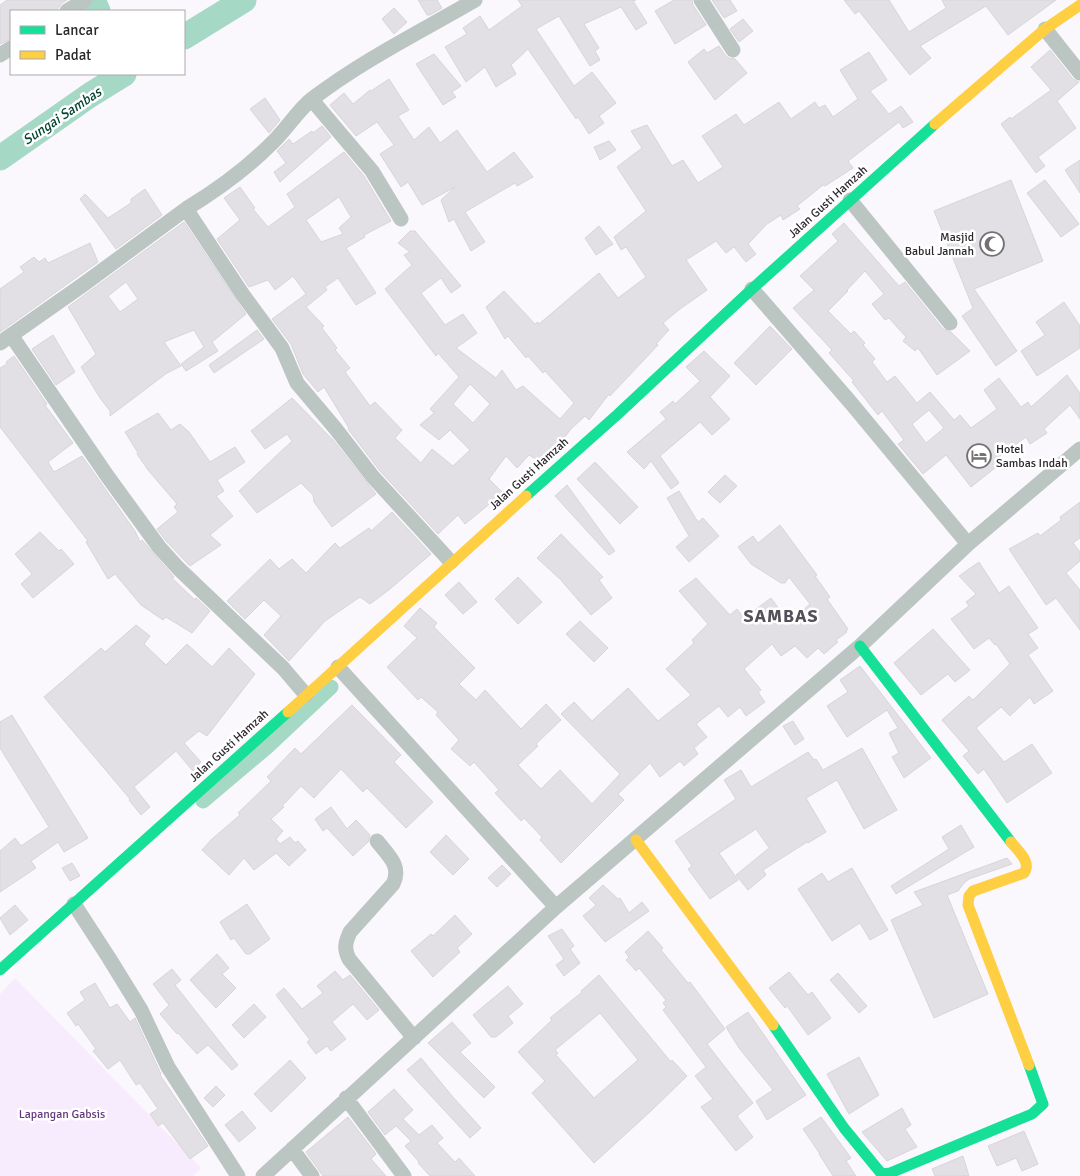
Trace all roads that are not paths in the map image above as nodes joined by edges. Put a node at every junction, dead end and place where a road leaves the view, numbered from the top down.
1 (475, 0) edge
2 (701, 0) edge
3 (83, 1) edge
4 (1080, 4) edge
5 (69, 10) edge
6 (1045, 29) junction
7 (733, 50) dead end
8 (1080, 73) edge
9 (312, 100) junction
10 (850, 200) junction
11 (186, 209) junction
12 (401, 219) dead end
13 (752, 289) junction
14 (950, 323) dead end
15 (6, 339) edge
16 (1080, 449) edge
17 (968, 544) junction
18 (451, 562) junction
19 (860, 646) junction
20 (338, 667) junction
21 (306, 695) junction
22 (636, 840) junction
23 (377, 841) dead end
24 (74, 904) junction
25 (556, 907) junction
26 (0, 970) edge
27 (414, 1038) junction
28 (346, 1098) junction
29 (292, 1149) junction
30 (238, 1176) edge
31 (263, 1176) edge
32 (312, 1176) edge
33 (404, 1176) edge

1 - 9 street
2 - 7 street
3 - 5 street
4 - 6 street, Jalan Gusti Hamzah
6 - 8 street
6 - 10 street, Jalan Gusti Hamzah
9 - 11 street
9 - 12 street
10 - 13 street, Jalan Gusti Hamzah
10 - 14 street
11 - 15 street
11 - 18 street
13 - 17 street
13 - 18 street, Jalan Gusti Hamzah
15 - 21 street
16 - 17 street
17 - 19 street
18 - 20 street, Jalan Gusti Hamzah
19 - 22 street
19 - 22 street
20 - 21 street, Jalan Gusti Hamzah
20 - 25 street
21 - 24 street, Jalan Gusti Hamzah
22 - 25 street
23 - 27 street
24 - 26 street, Jalan Gusti Hamzah
24 - 30 street
25 - 27 street
27 - 28 street
28 - 29 street
28 - 33 street
29 - 31 street
29 - 32 street

